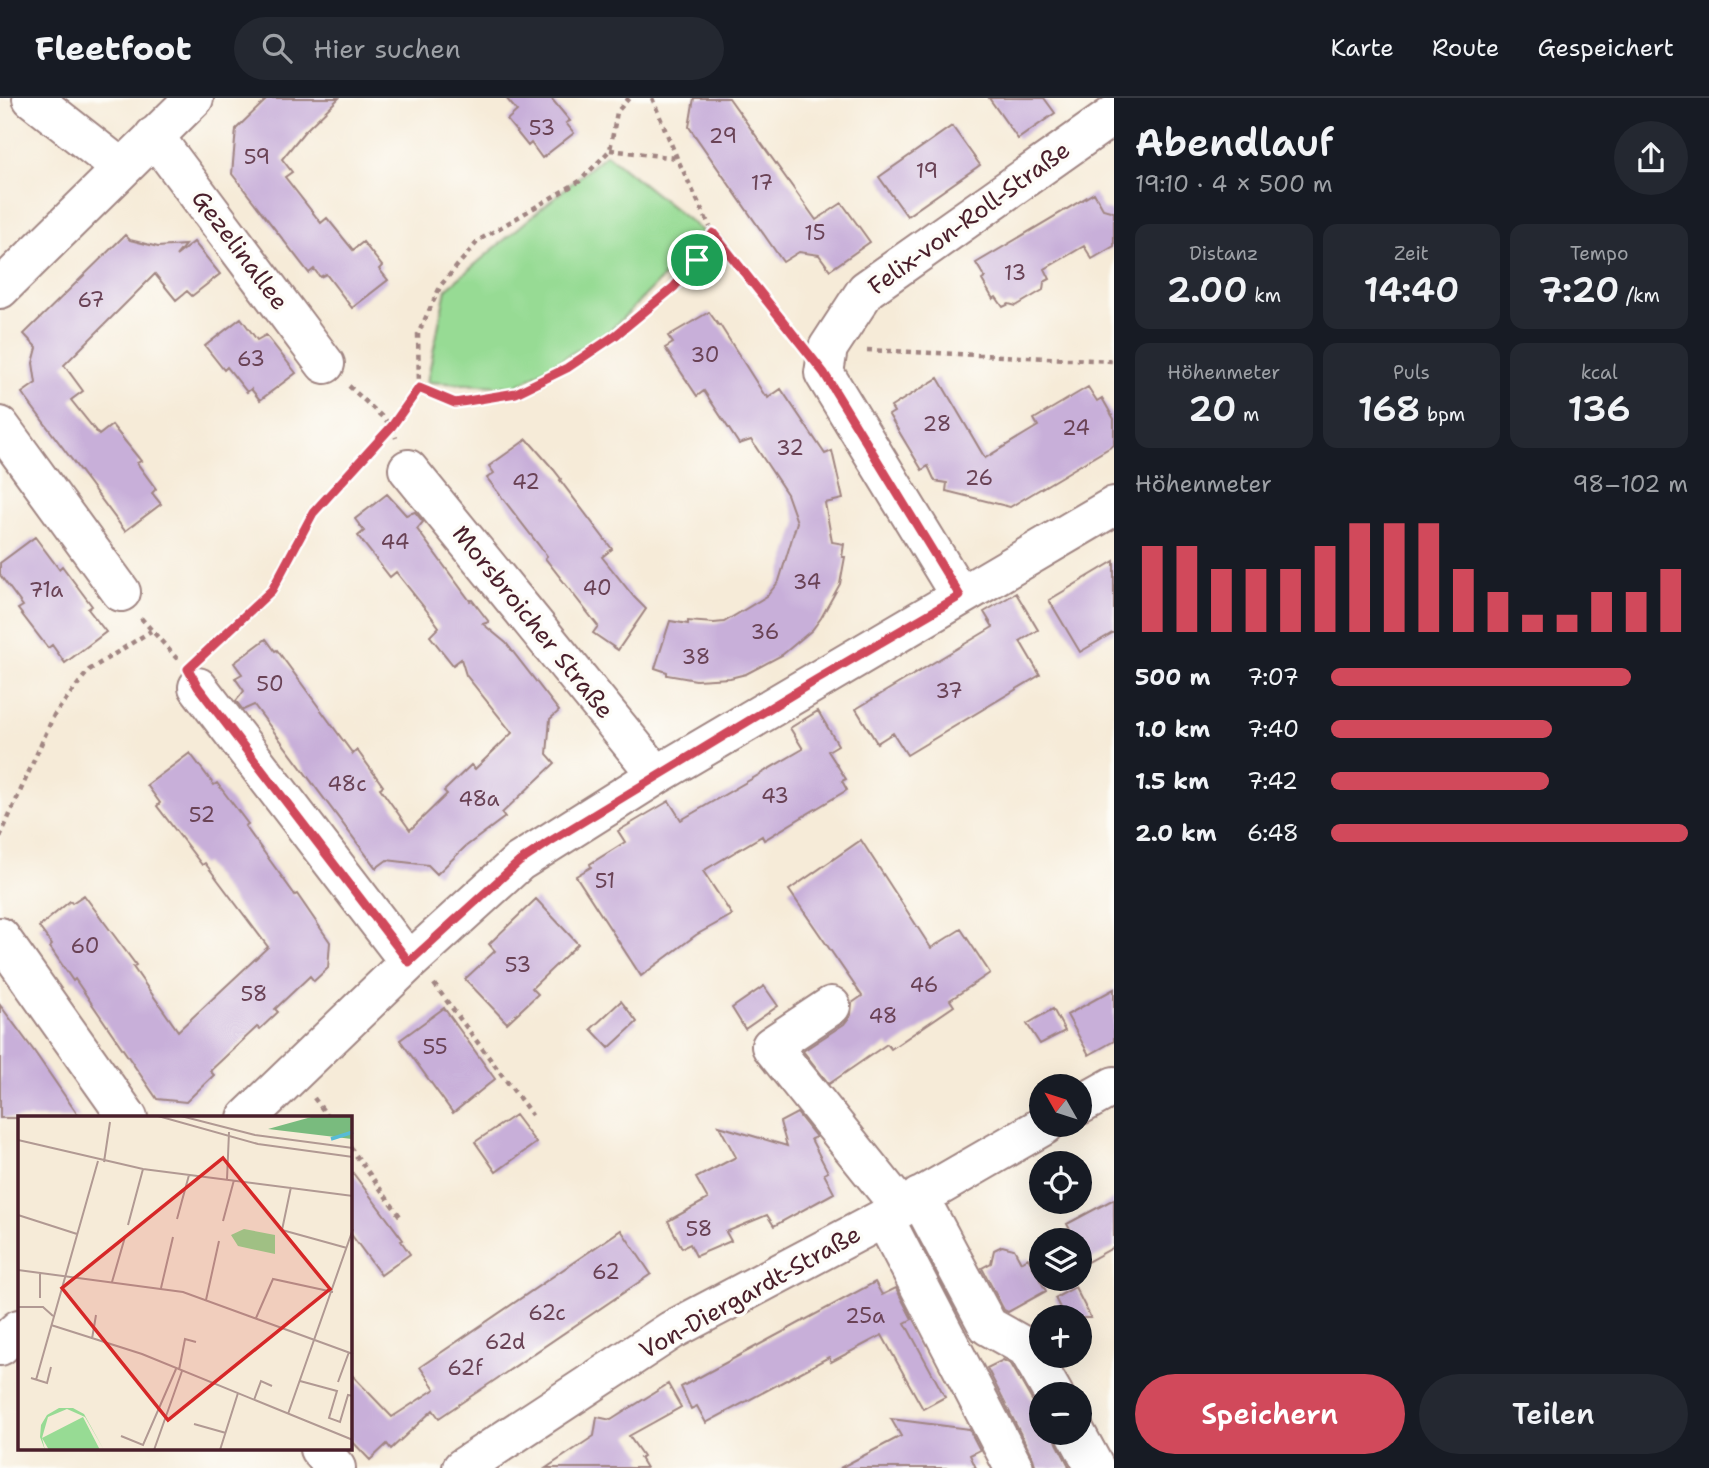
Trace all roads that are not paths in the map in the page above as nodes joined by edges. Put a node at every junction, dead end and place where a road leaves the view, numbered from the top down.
1 (32, 98) edge
2 (194, 98) edge
3 (1114, 115) edge
4 (154, 136) junction
5 (121, 168) junction
6 (0, 289) edge
7 (325, 364) road end
8 (0, 426) edge
9 (408, 470) road end
10 (1114, 506) edge
11 (121, 592) road end
12 (960, 596) junction
13 (193, 678) road end
14 (657, 775) junction
15 (0, 937) edge
16 (409, 962) junction
17 (831, 1006) dead end
18 (1114, 1086) edge
19 (1092, 1098) edge
20 (127, 1116) edge
21 (249, 1116) edge
22 (1029, 1134) edge
23 (901, 1208) junction
24 (18, 1330) edge
25 (0, 1346) edge
26 (1047, 1382) edge
27 (1083, 1445) edge
28 (320, 1450) edge
29 (336, 1468) edge
30 (462, 1468) edge
31 (1014, 1468) edge
32 (1095, 1468) edge

1 - 5 street
2 - 4 street
3 - 12 street, Felix-von-Roll-Straße
4 - 5 street
4 - 7 street, Gezelinallee
5 - 6 street
8 - 11 street
9 - 14 street, Morsbroicher Straße
10 - 12 street
12 - 14 street
13 - 16 street
14 - 16 street
15 - 20 street
16 - 21 street
17 - 23 street
18 - 19 street
22 - 23 street, Von-Diergardt-Straße
23 - 26 street
23 - 30 street, Von-Diergardt-Straße
23 - 31 street
24 - 25 street
27 - 32 street
28 - 29 street

